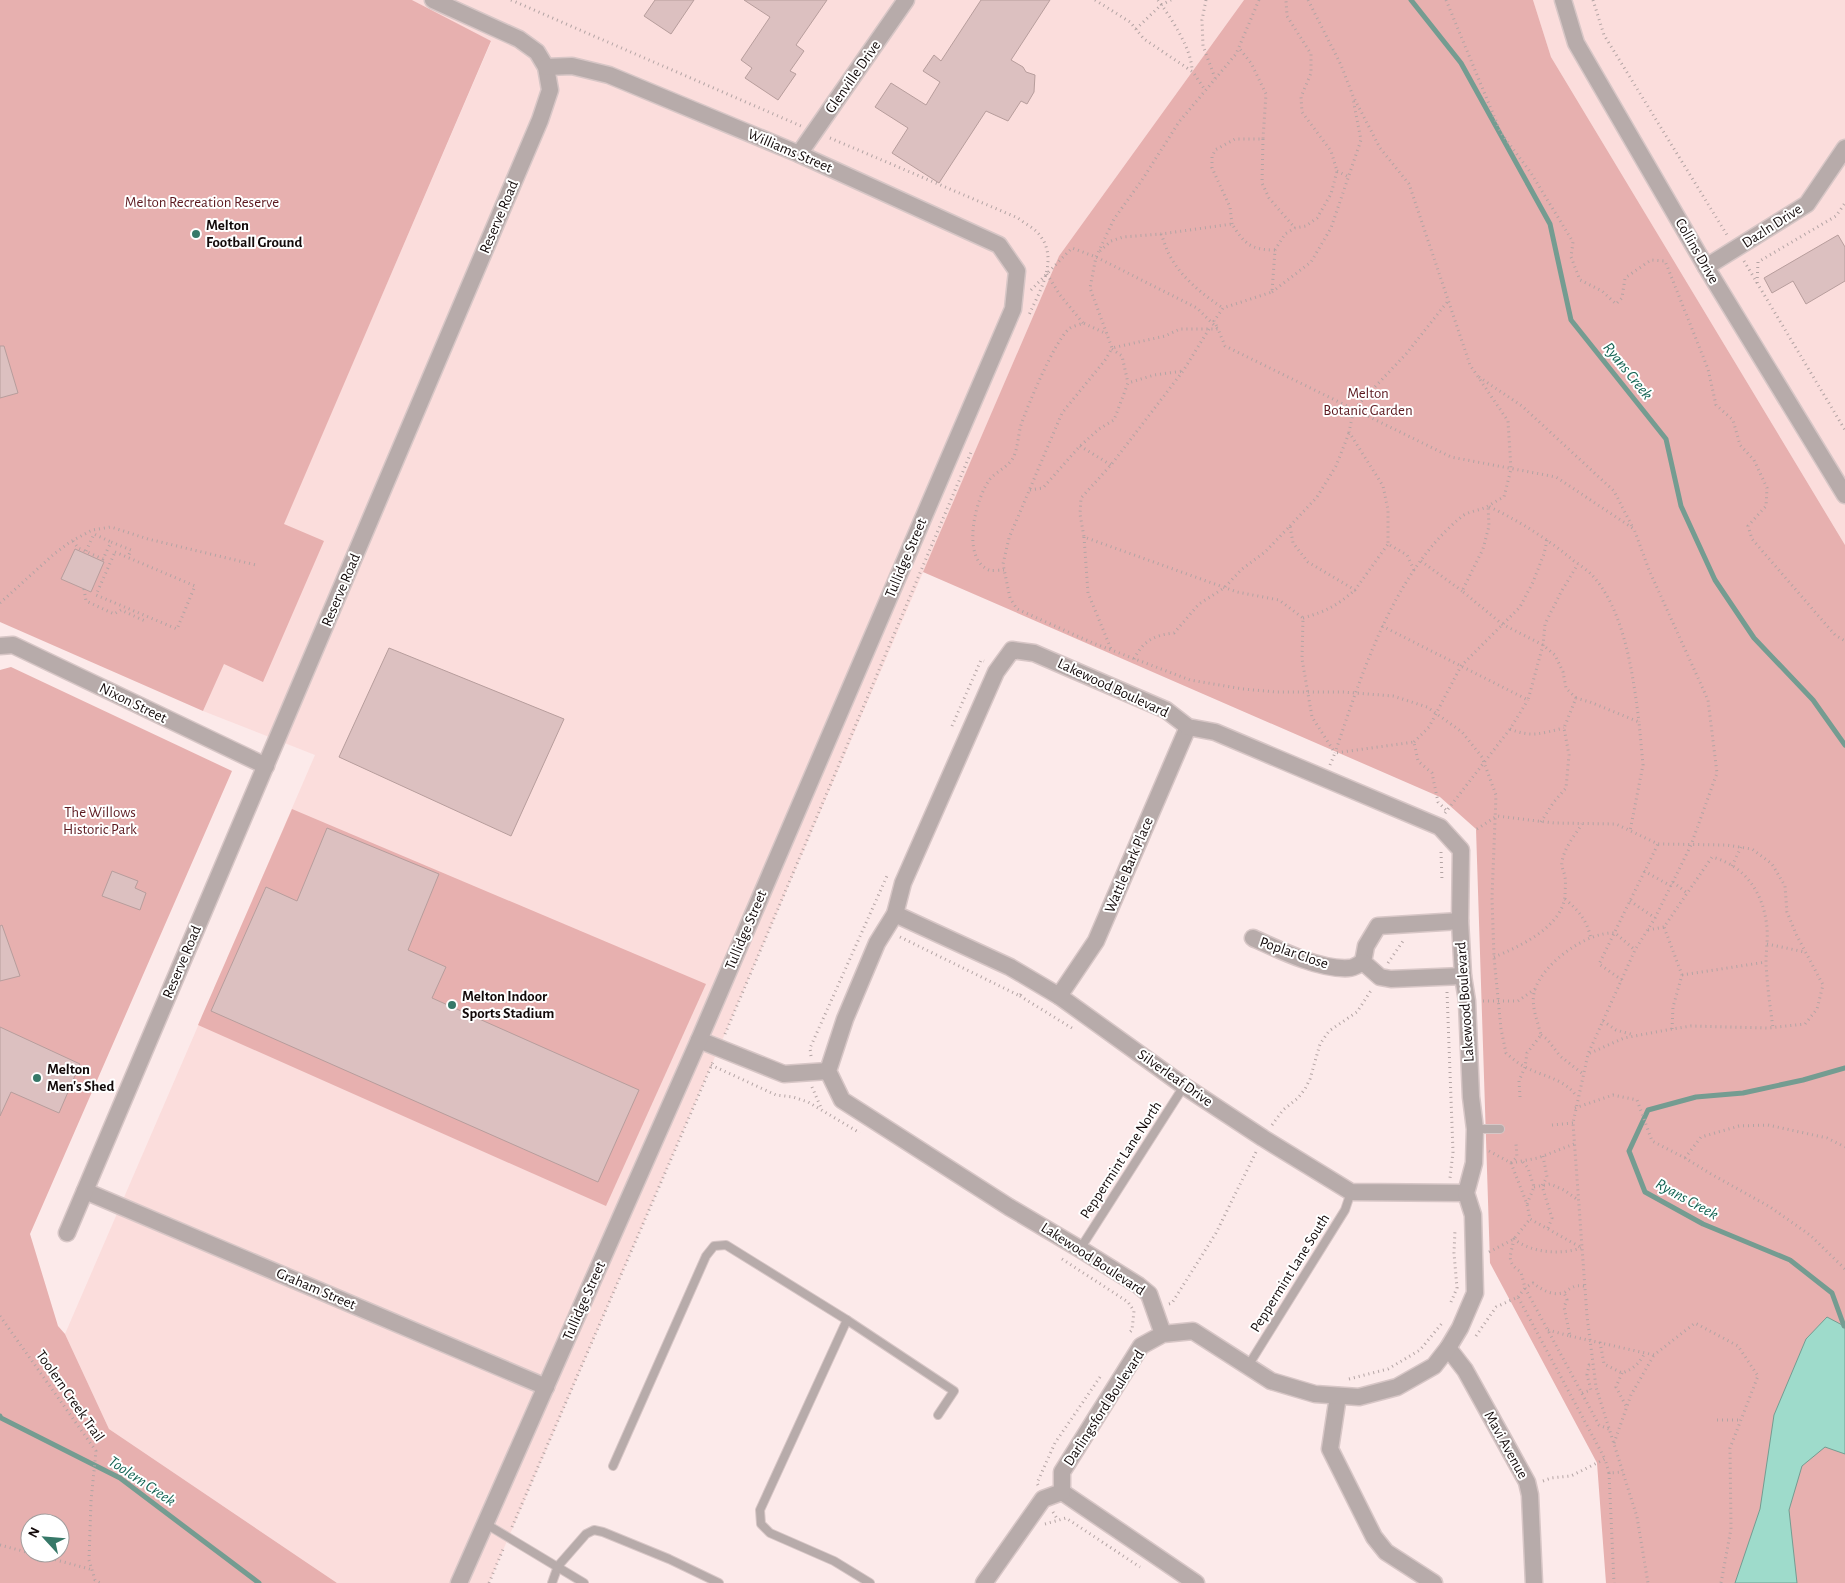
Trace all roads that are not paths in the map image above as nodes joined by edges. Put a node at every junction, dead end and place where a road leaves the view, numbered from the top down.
1 (434, 0) edge
2 (906, 0) edge
3 (1564, 0) edge
4 (546, 67) junction
5 (1845, 148) edge
6 (799, 154) junction
7 (1706, 267) junction
8 (1017, 271) joint
9 (1845, 495) edge
10 (0, 646) edge
11 (1188, 727) junction
12 (266, 766) junction
13 (895, 914) junction
14 (1460, 921) junction
15 (1253, 938) dead end
16 (1363, 962) junction
17 (1455, 976) junction
18 (1059, 996) junction
19 (699, 1040) junction
20 (820, 1071) junction
21 (1184, 1086) junction
22 (1500, 1128) dead end
23 (1475, 1129) junction
24 (85, 1191) junction
25 (1351, 1192) junction
26 (1466, 1193) junction
27 (67, 1233) dead end
28 (1080, 1249) junction
29 (847, 1320) junction
30 (1163, 1334) junction
31 (1448, 1348) junction
32 (1248, 1366) junction
33 (546, 1387) junction
34 (1338, 1396) junction
35 (938, 1415) dead end
36 (613, 1466) dead end
37 (1062, 1492) junction
38 (486, 1524) junction
39 (558, 1566) junction
40 (459, 1583) edge
41 (552, 1583) edge
42 (584, 1583) edge
43 (718, 1583) edge
44 (870, 1583) edge
45 (984, 1583) edge
46 (1196, 1583) edge
47 (1434, 1583) edge
48 (1534, 1583) edge

1 - 4 street, Reserve Road
2 - 6 street, Glenville Drive
3 - 7 street, Collins Drive
4 - 6 street, Williams Street
4 - 12 street, Reserve Road
5 - 7 street, Dazln Drive
6 - 8 street, Williams Street
7 - 9 street, Collins Drive
8 - 19 street, Tullidge Street
10 - 12 street, Nixon Street
11 - 13 street, Lakewood Boulevard
11 - 14 street, Lakewood Boulevard
11 - 18 street, Wattle Bark Place
12 - 24 street, Reserve Road
13 - 18 street, Silverleaf Drive
13 - 20 street, Lakewood Boulevard
14 - 16 street
14 - 17 street, Lakewood Boulevard
15 - 16 street, Poplar Close
16 - 17 street
17 - 23 street, Lakewood Boulevard
18 - 21 street, Silverleaf Drive
19 - 20 street
19 - 33 street, Tullidge Street
20 - 28 street, Lakewood Boulevard
21 - 25 street, Silverleaf Drive
21 - 28 lane, Peppermint Lane North
22 - 23 lane
23 - 26 street, Lakewood Boulevard
24 - 27 street, Reserve Road
24 - 33 street, Graham Street
25 - 26 street
25 - 32 lane, Peppermint Lane South
26 - 31 street
28 - 30 street, Lakewood Boulevard
29 - 35 lane
29 - 36 lane
29 - 44 lane
30 - 32 street
30 - 37 street, Darlingsford Boulevard
31 - 34 street
31 - 48 street, Mavi Avenue
32 - 34 street
33 - 38 street, Tullidge Street
34 - 47 street
37 - 45 street
37 - 46 street
38 - 39 lane
38 - 40 street, Tullidge Street
39 - 41 lane
39 - 42 lane
39 - 43 lane

